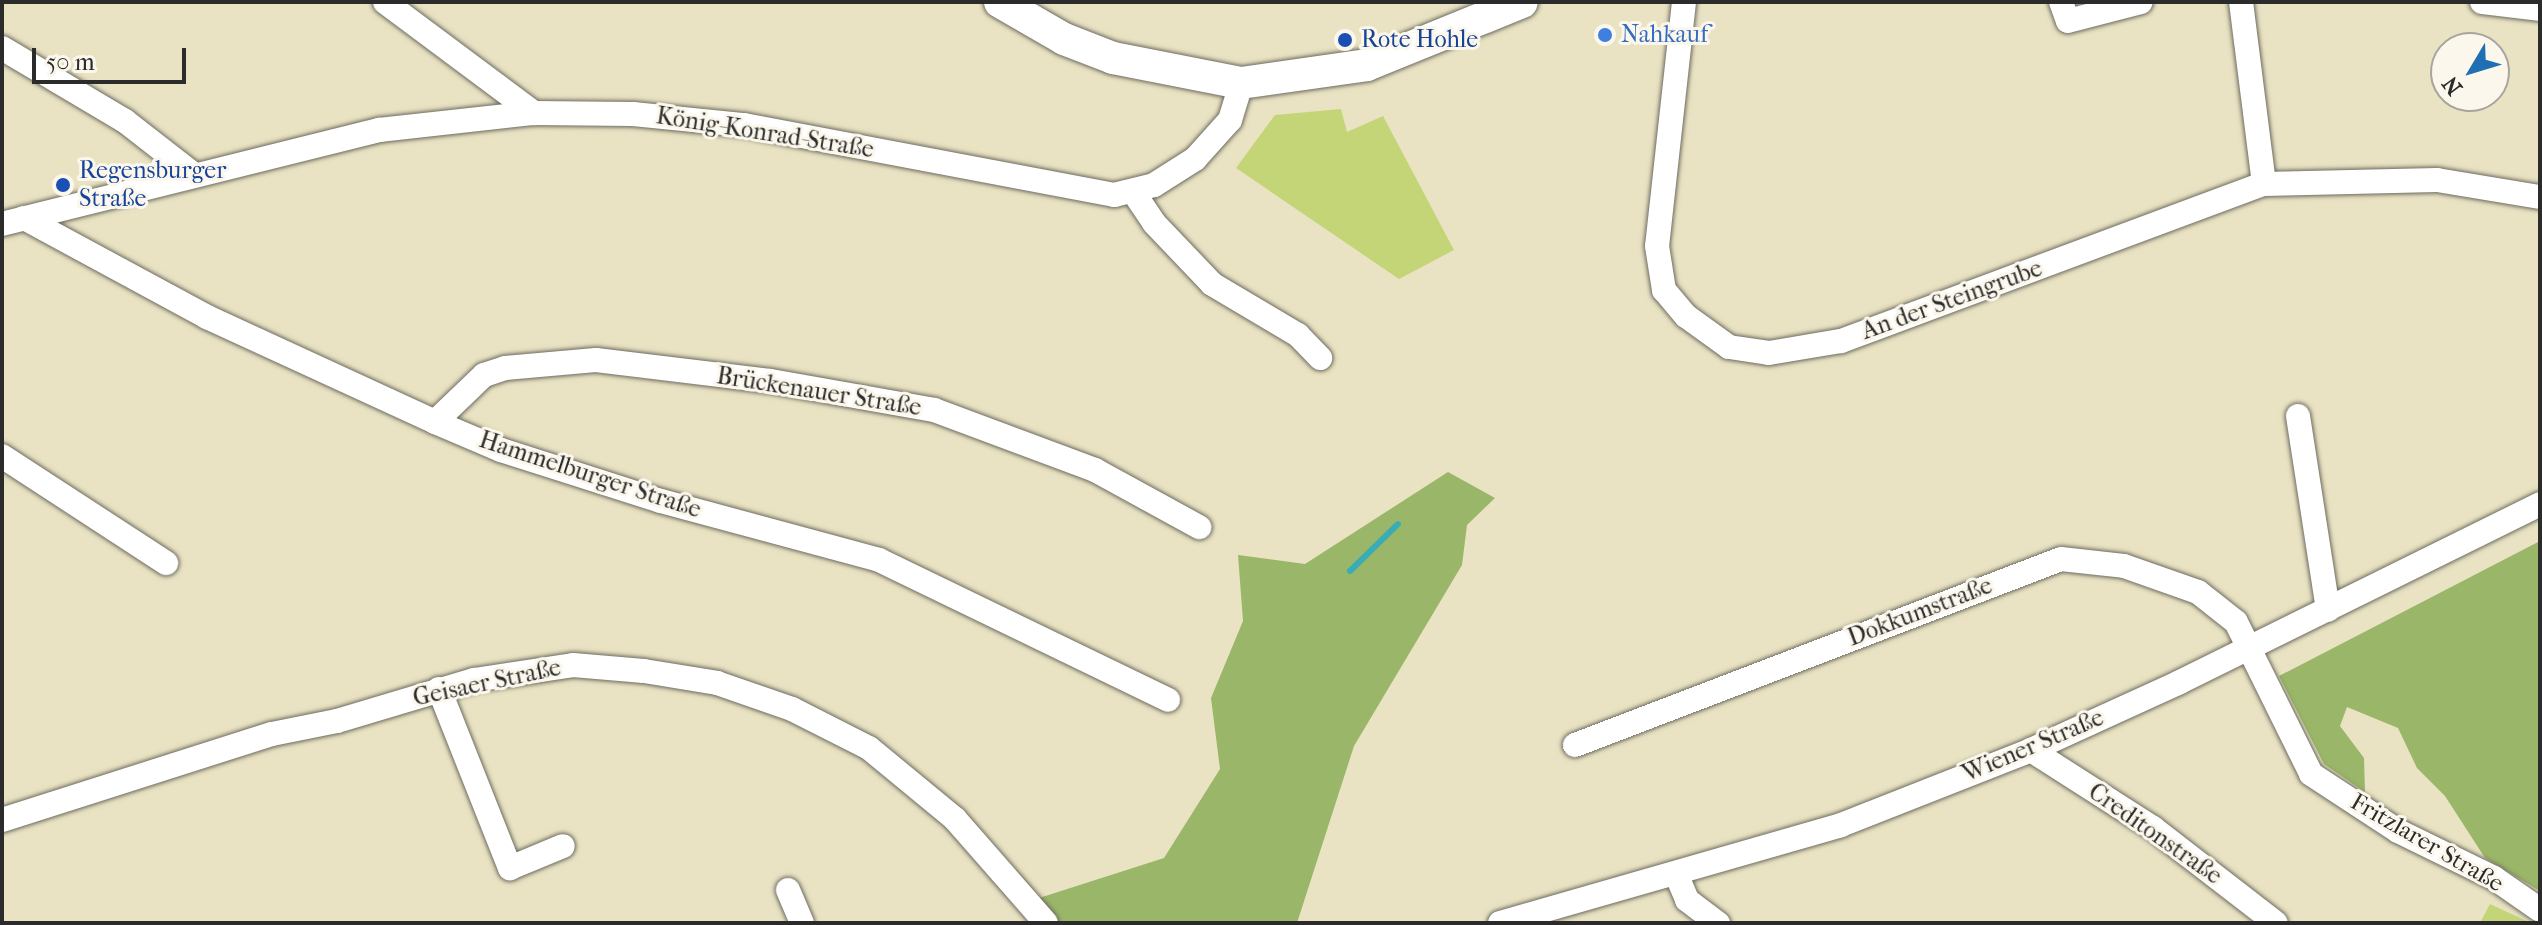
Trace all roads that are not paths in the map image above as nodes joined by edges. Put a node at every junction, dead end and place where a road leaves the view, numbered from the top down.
1 (1000, 2) edge
2 (1522, 2) edge
3 (1684, 2) edge
4 (2061, 2) edge
5 (2241, 2) edge
6 (2482, 2) edge
7 (389, 3) edge
8 (2125, 3) edge
9 (2540, 9) edge
10 (2, 48) edge
11 (1241, 83) junction
12 (534, 113) junction
13 (193, 174) junction
14 (2264, 184) junction
15 (1134, 193) junction
16 (2540, 197) edge
17 (13, 221) edge
18 (1320, 358) dead end
19 (2298, 416) dead end
20 (435, 422) junction
21 (2, 456) edge
22 (2540, 504) edge
23 (1199, 527) dead end
24 (166, 563) dead end
25 (2328, 610) junction
26 (2248, 649) junction
27 (439, 689) junction
28 (1168, 700) dead end
29 (1575, 745) dead end
30 (2031, 750) junction
31 (2, 820) edge
32 (563, 846) dead end
33 (1677, 876) junction
34 (788, 890) dead end
35 (2540, 910) edge
36 (802, 923) edge
37 (1046, 923) edge
38 (1500, 923) edge
39 (1718, 923) edge
40 (2276, 923) edge

1 - 11 main road
2 - 11 main road
3 - 14 street, An der Steingrube
4 - 8 street
5 - 14 street
6 - 9 street
7 - 12 street
10 - 13 street
11 - 15 street, König-Konrad-Straße
12 - 13 street, König-Konrad-Straße
12 - 15 street, König-Konrad-Straße
13 - 17 street, König-Konrad-Straße
14 - 16 street, An der Steingrube
15 - 18 street
17 - 20 street, Hammelburger Straße
19 - 25 street
20 - 23 street, Brückenauer Straße
20 - 28 street, Hammelburger Straße
21 - 24 street
22 - 25 street, Wiener Straße
25 - 26 street, Wiener Straße
26 - 29 street, Dokkumstraße
26 - 30 street, Wiener Straße
26 - 35 street, Fritzlarer Straße
27 - 31 street, Geisaer Straße
27 - 32 street
27 - 37 street, Geisaer Straße
30 - 33 street, Wiener Straße
30 - 40 street, Creditonstraße
33 - 38 street, Wiener Straße
33 - 39 street
34 - 36 street

